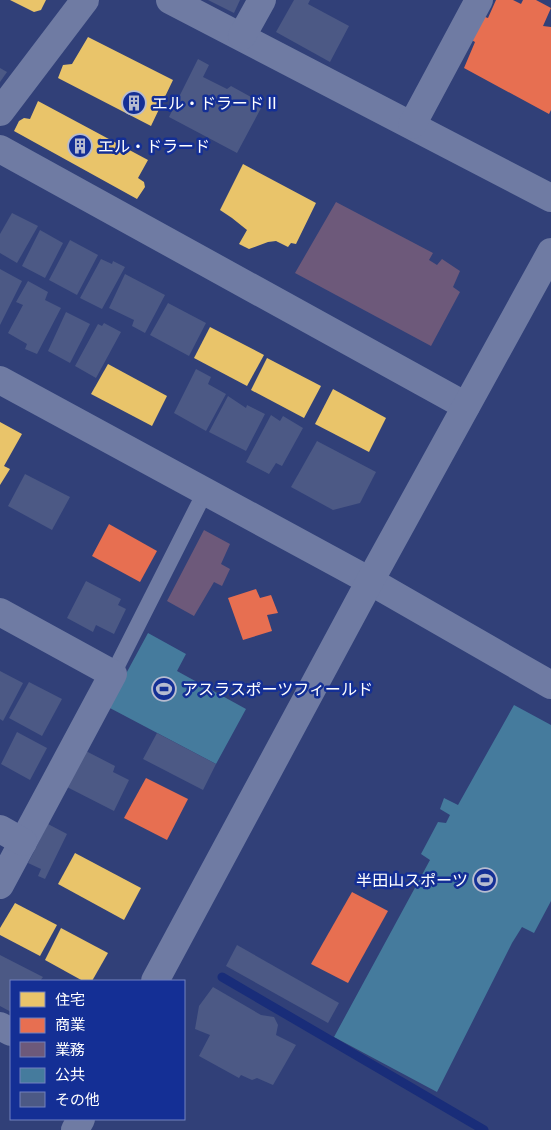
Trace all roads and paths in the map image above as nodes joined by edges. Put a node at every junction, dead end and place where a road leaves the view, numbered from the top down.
1 (85, 0) edge
2 (170, 0) edge
3 (262, 0) edge
4 (478, 0) edge
5 (242, 36) junction
6 (0, 112) edge
7 (412, 125) junction
8 (0, 149) edge
9 (551, 198) edge
10 (551, 252) edge
11 (0, 380) edge
12 (466, 406) junction
13 (205, 492) junction
14 (370, 581) junction
15 (0, 612) edge
16 (113, 674) junction
17 (551, 685) edge
18 (11, 836) edge
19 (0, 885) edge
20 (156, 980) edge

1 - 6 street
2 - 5 street
3 - 5 street
4 - 7 street
5 - 7 street
7 - 9 street
8 - 12 street
10 - 12 street
11 - 13 street
12 - 14 street
13 - 14 street
13 - 16 lane
14 - 17 street
14 - 20 street
15 - 16 street
16 - 18 street
18 - 19 street

